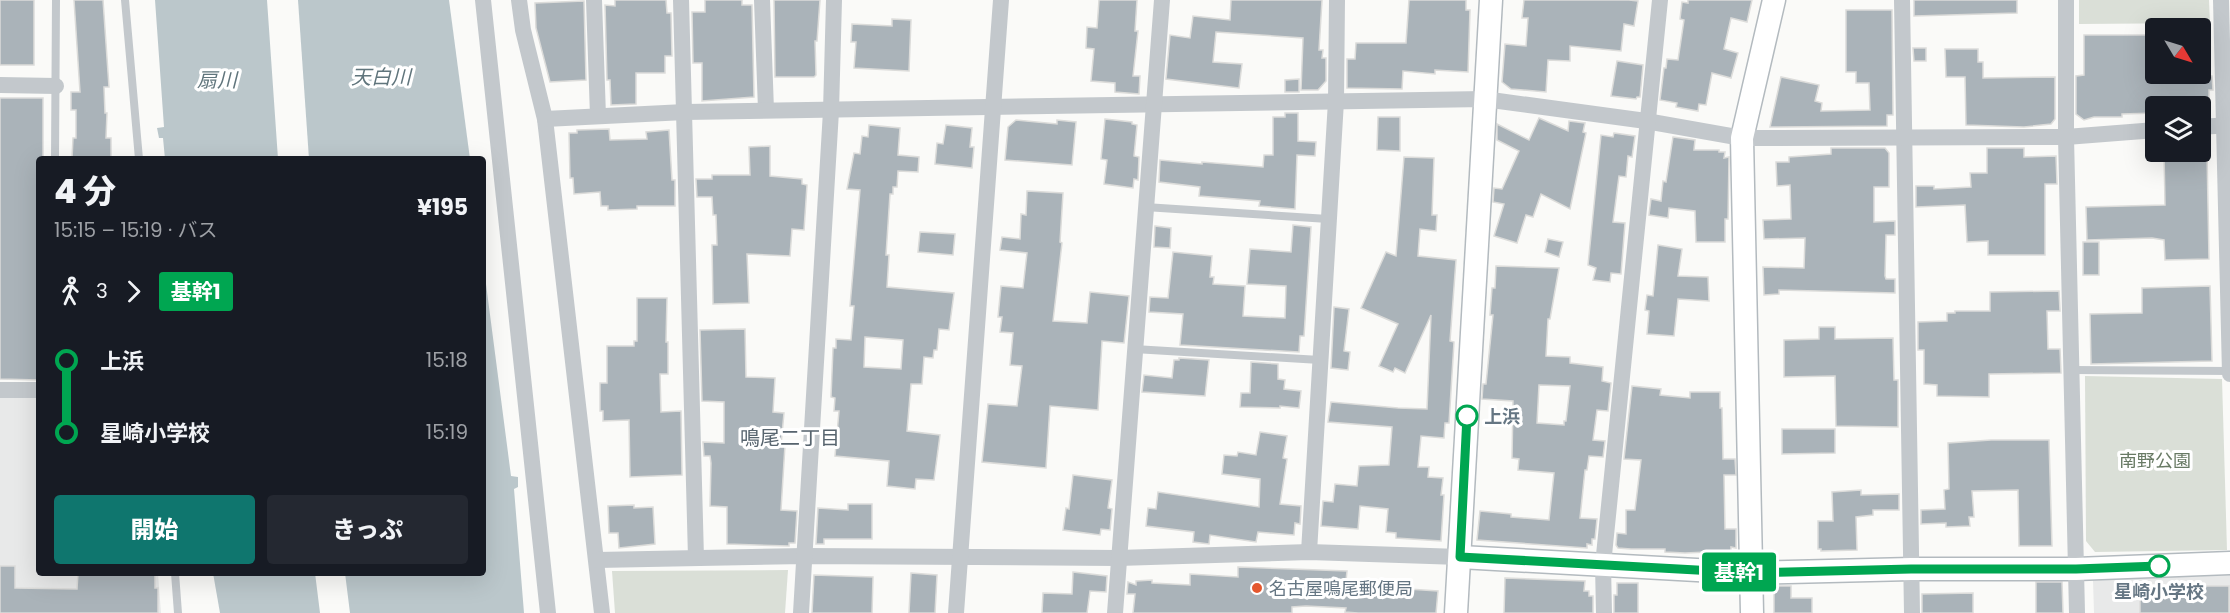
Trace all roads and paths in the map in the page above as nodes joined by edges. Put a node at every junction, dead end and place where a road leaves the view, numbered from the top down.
1 (56, 0) edge
2 (125, 0) edge
3 (483, 0) edge
4 (519, 0) edge
5 (594, 0) edge
6 (681, 0) edge
7 (762, 0) edge
8 (834, 0) edge
9 (1001, 0) edge
10 (1162, 0) edge
11 (1337, 0) edge
12 (1491, 0) edge
13 (1660, 0) edge
14 (1774, 0) edge
15 (1902, 0) edge
16 (2066, 0) edge
17 (2221, 0) edge
18 (0, 85) edge
19 (56, 86) junction
20 (1484, 99) junction
21 (1336, 101) junction
22 (1153, 103) junction
23 (992, 108) junction
24 (766, 111) junction
25 (831, 111) junction
26 (685, 112) junction
27 (598, 116) junction
28 (545, 119) junction
29 (1646, 121) junction
30 (2227, 125) edge
31 (2211, 126) edge
32 (2145, 131) edge
33 (2066, 137) junction
34 (1742, 138) junction
35 (1904, 138) junction
36 (56, 156) edge
37 (139, 156) edge
38 (1145, 207) junction
39 (1328, 219) junction
40 (1134, 349) junction
41 (1320, 360) junction
42 (2072, 370) junction
43 (2230, 372) edge
44 (0, 390) edge
45 (36, 390) edge
46 (1309, 552) junction
47 (804, 556) junction
48 (1460, 557) junction
49 (696, 558) junction
50 (960, 558) junction
51 (1118, 558) junction
52 (597, 560) junction
53 (2230, 563) edge
54 (1603, 565) junction
55 (1911, 569) junction
56 (2076, 569) junction
57 (1751, 573) junction
58 (175, 576) edge
59 (178, 613) edge
60 (548, 613) edge
61 (602, 613) edge
62 (801, 613) edge
63 (956, 613) edge
64 (1115, 613) edge
65 (1456, 613) edge
66 (1604, 613) edge
67 (1752, 613) edge
68 (1912, 613) edge
69 (2077, 613) edge

1 - 19 lane
2 - 37 lane
3 - 60 street
4 - 28 street
5 - 27 street
6 - 26 street
7 - 24 street
8 - 25 street
9 - 23 street
10 - 22 street
11 - 21 street
12 - 20 street
13 - 29 street
14 - 34 street
15 - 35 street
16 - 33 street
17 - 30 street
18 - 19 street
19 - 36 lane
20 - 21 street
20 - 29 street
20 - 48 street
21 - 22 street
21 - 39 street
22 - 23 street
22 - 38 street
23 - 25 street
23 - 50 street
24 - 25 street
24 - 26 street
25 - 47 street
26 - 27 street
26 - 49 street
27 - 28 street
28 - 52 street
29 - 34 street
29 - 54 street
30 - 31 street
30 - 43 street
32 - 33 street
33 - 35 street
33 - 42 street
34 - 35 street
34 - 57 street
35 - 55 street
38 - 39 lane
38 - 40 street
39 - 41 street
40 - 41 lane
40 - 51 street
41 - 46 street
42 - 43 lane
42 - 56 street
44 - 45 street
46 - 48 street
46 - 51 street
47 - 49 street
47 - 50 street
47 - 62 street
48 - 54 street
48 - 65 street
49 - 52 street
50 - 51 street
50 - 63 street
51 - 64 street
52 - 61 street
53 - 56 street
54 - 57 street
54 - 66 street
55 - 56 street
55 - 57 street
55 - 68 street
56 - 69 street
57 - 67 street
58 - 59 lane

